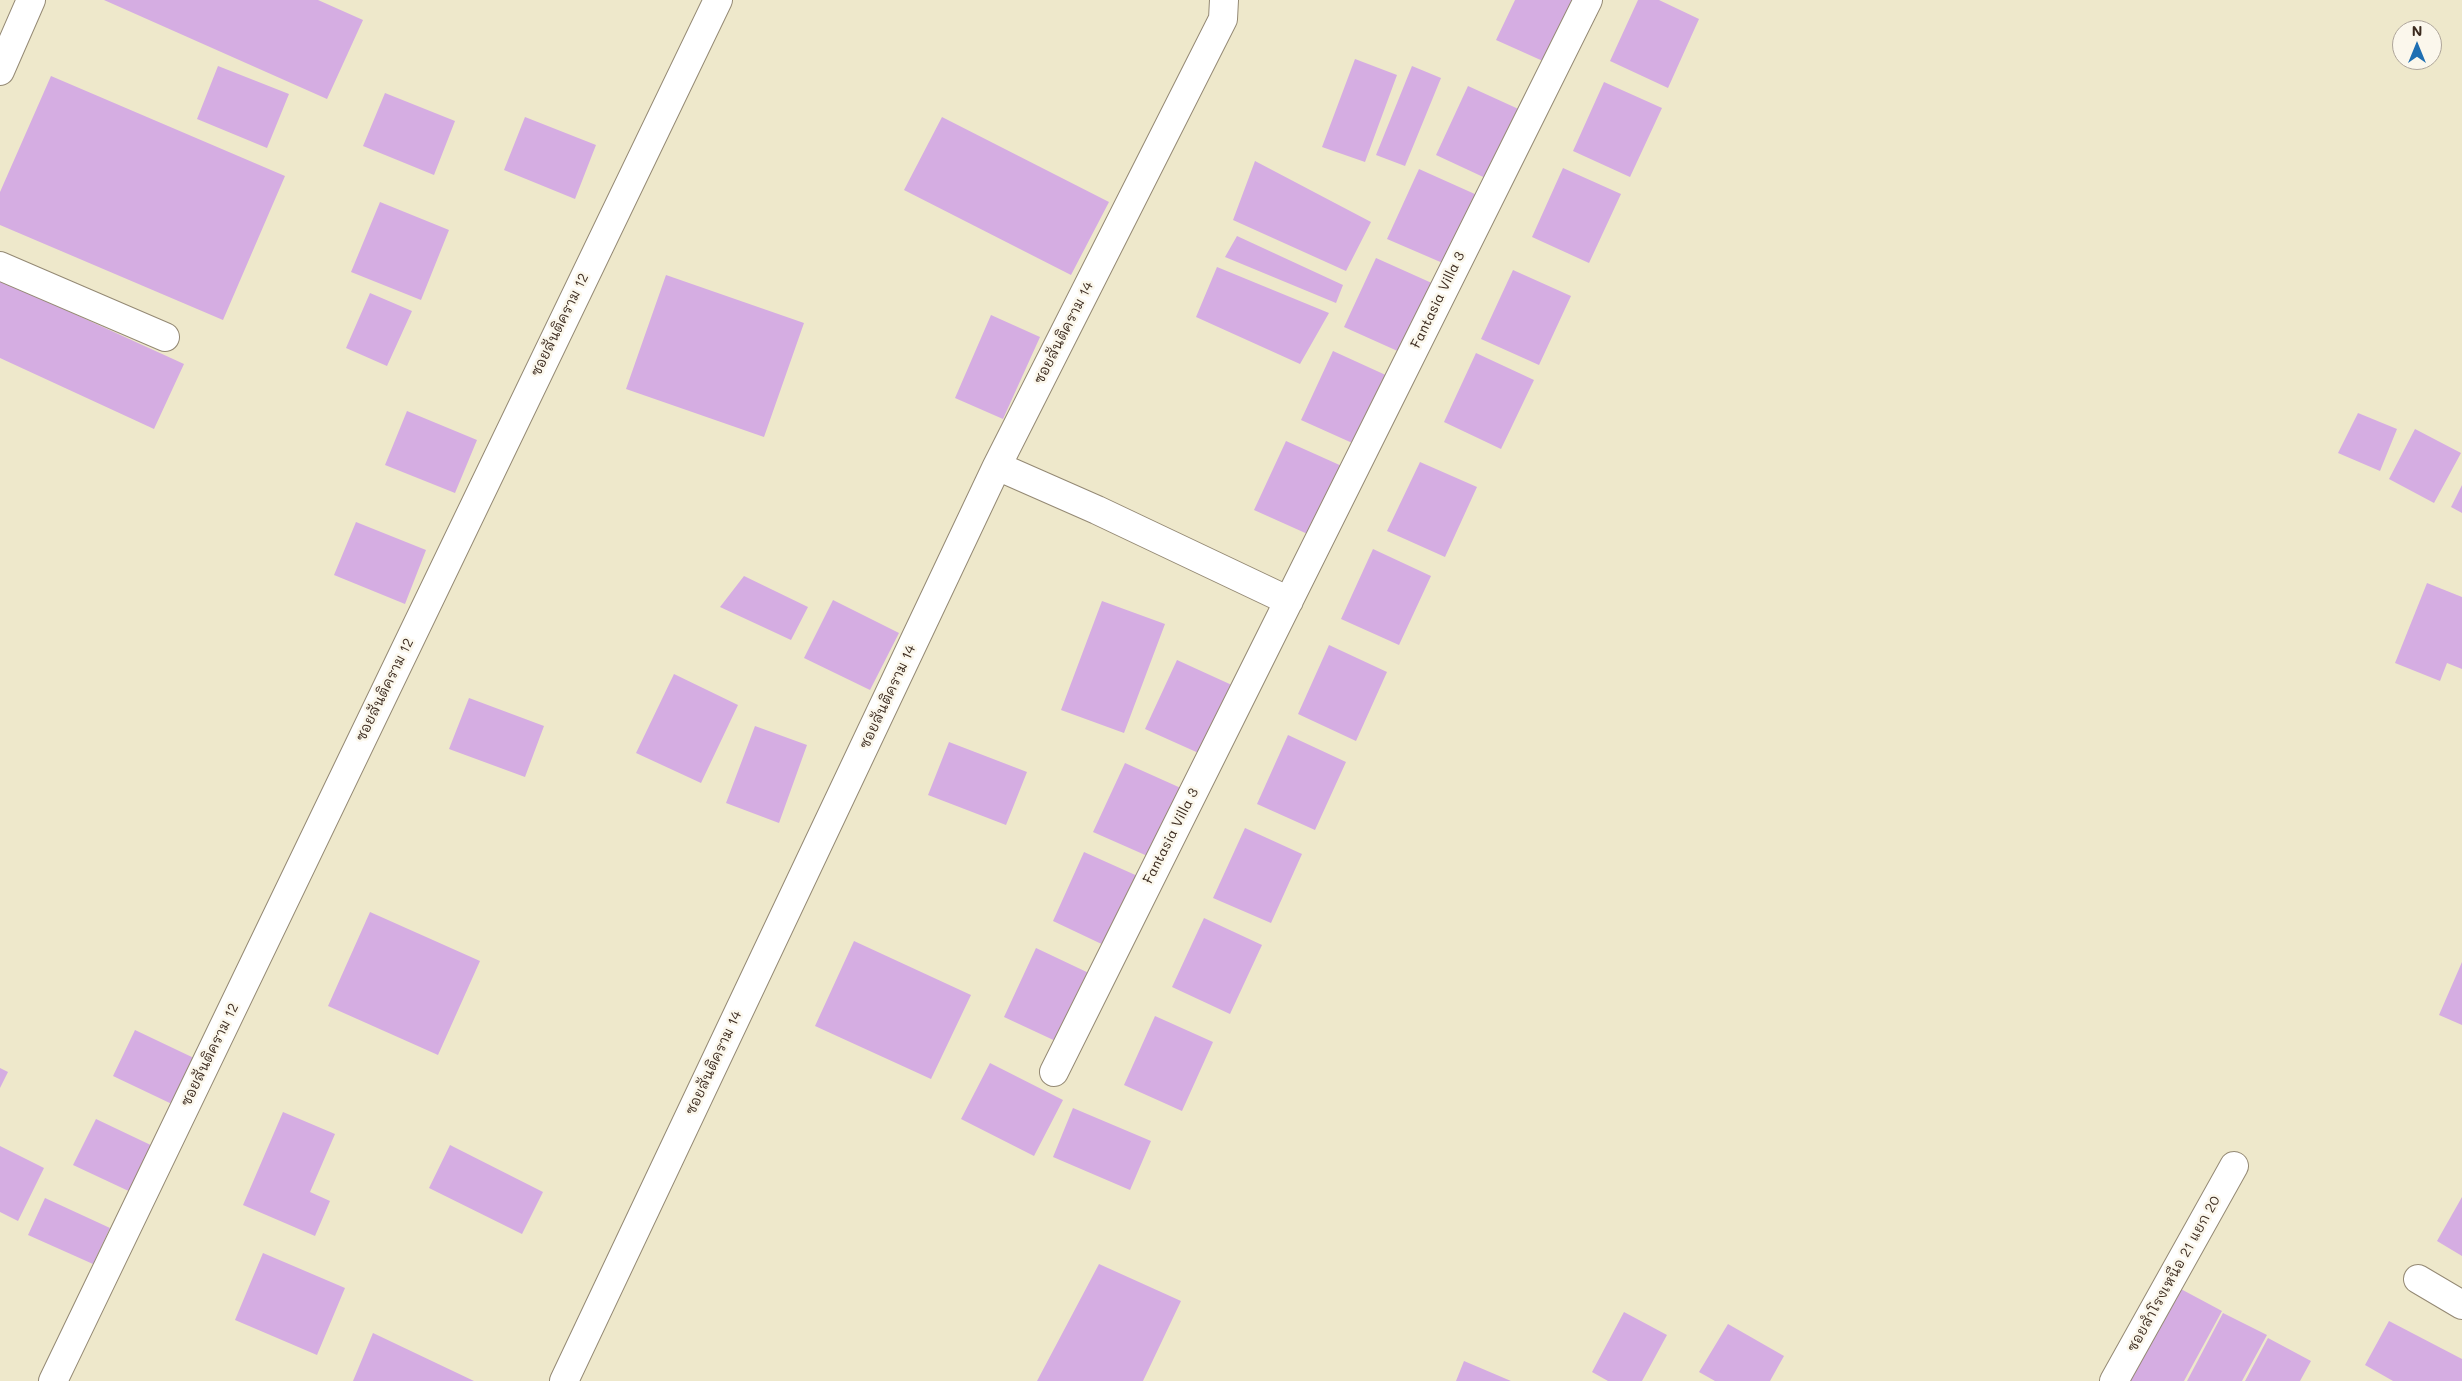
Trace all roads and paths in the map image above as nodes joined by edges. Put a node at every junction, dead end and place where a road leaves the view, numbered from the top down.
1 (31, 0) edge
2 (718, 0) edge
3 (1588, 0) edge
4 (1224, 10) edge
5 (0, 71) edge
6 (0, 266) edge
7 (165, 337) dead end
8 (997, 466) junction
9 (1289, 601) junction
10 (1054, 1072) dead end
11 (2234, 1166) dead end
12 (2418, 1279) dead end
13 (2462, 1304) edge
14 (53, 1381) edge
15 (564, 1381) edge
16 (2114, 1381) edge

1 - 5 street
2 - 14 street, ซอยสันติคราม 12
3 - 9 street, Fantasia Villa 3
4 - 8 street, ซอยสันติคราม 14
6 - 7 street
8 - 9 street
8 - 15 street, ซอยสันติคราม 14
9 - 10 street, Fantasia Villa 3
11 - 16 street, ซอยสำโรงเหนือ 21 แยก 20
12 - 13 street

